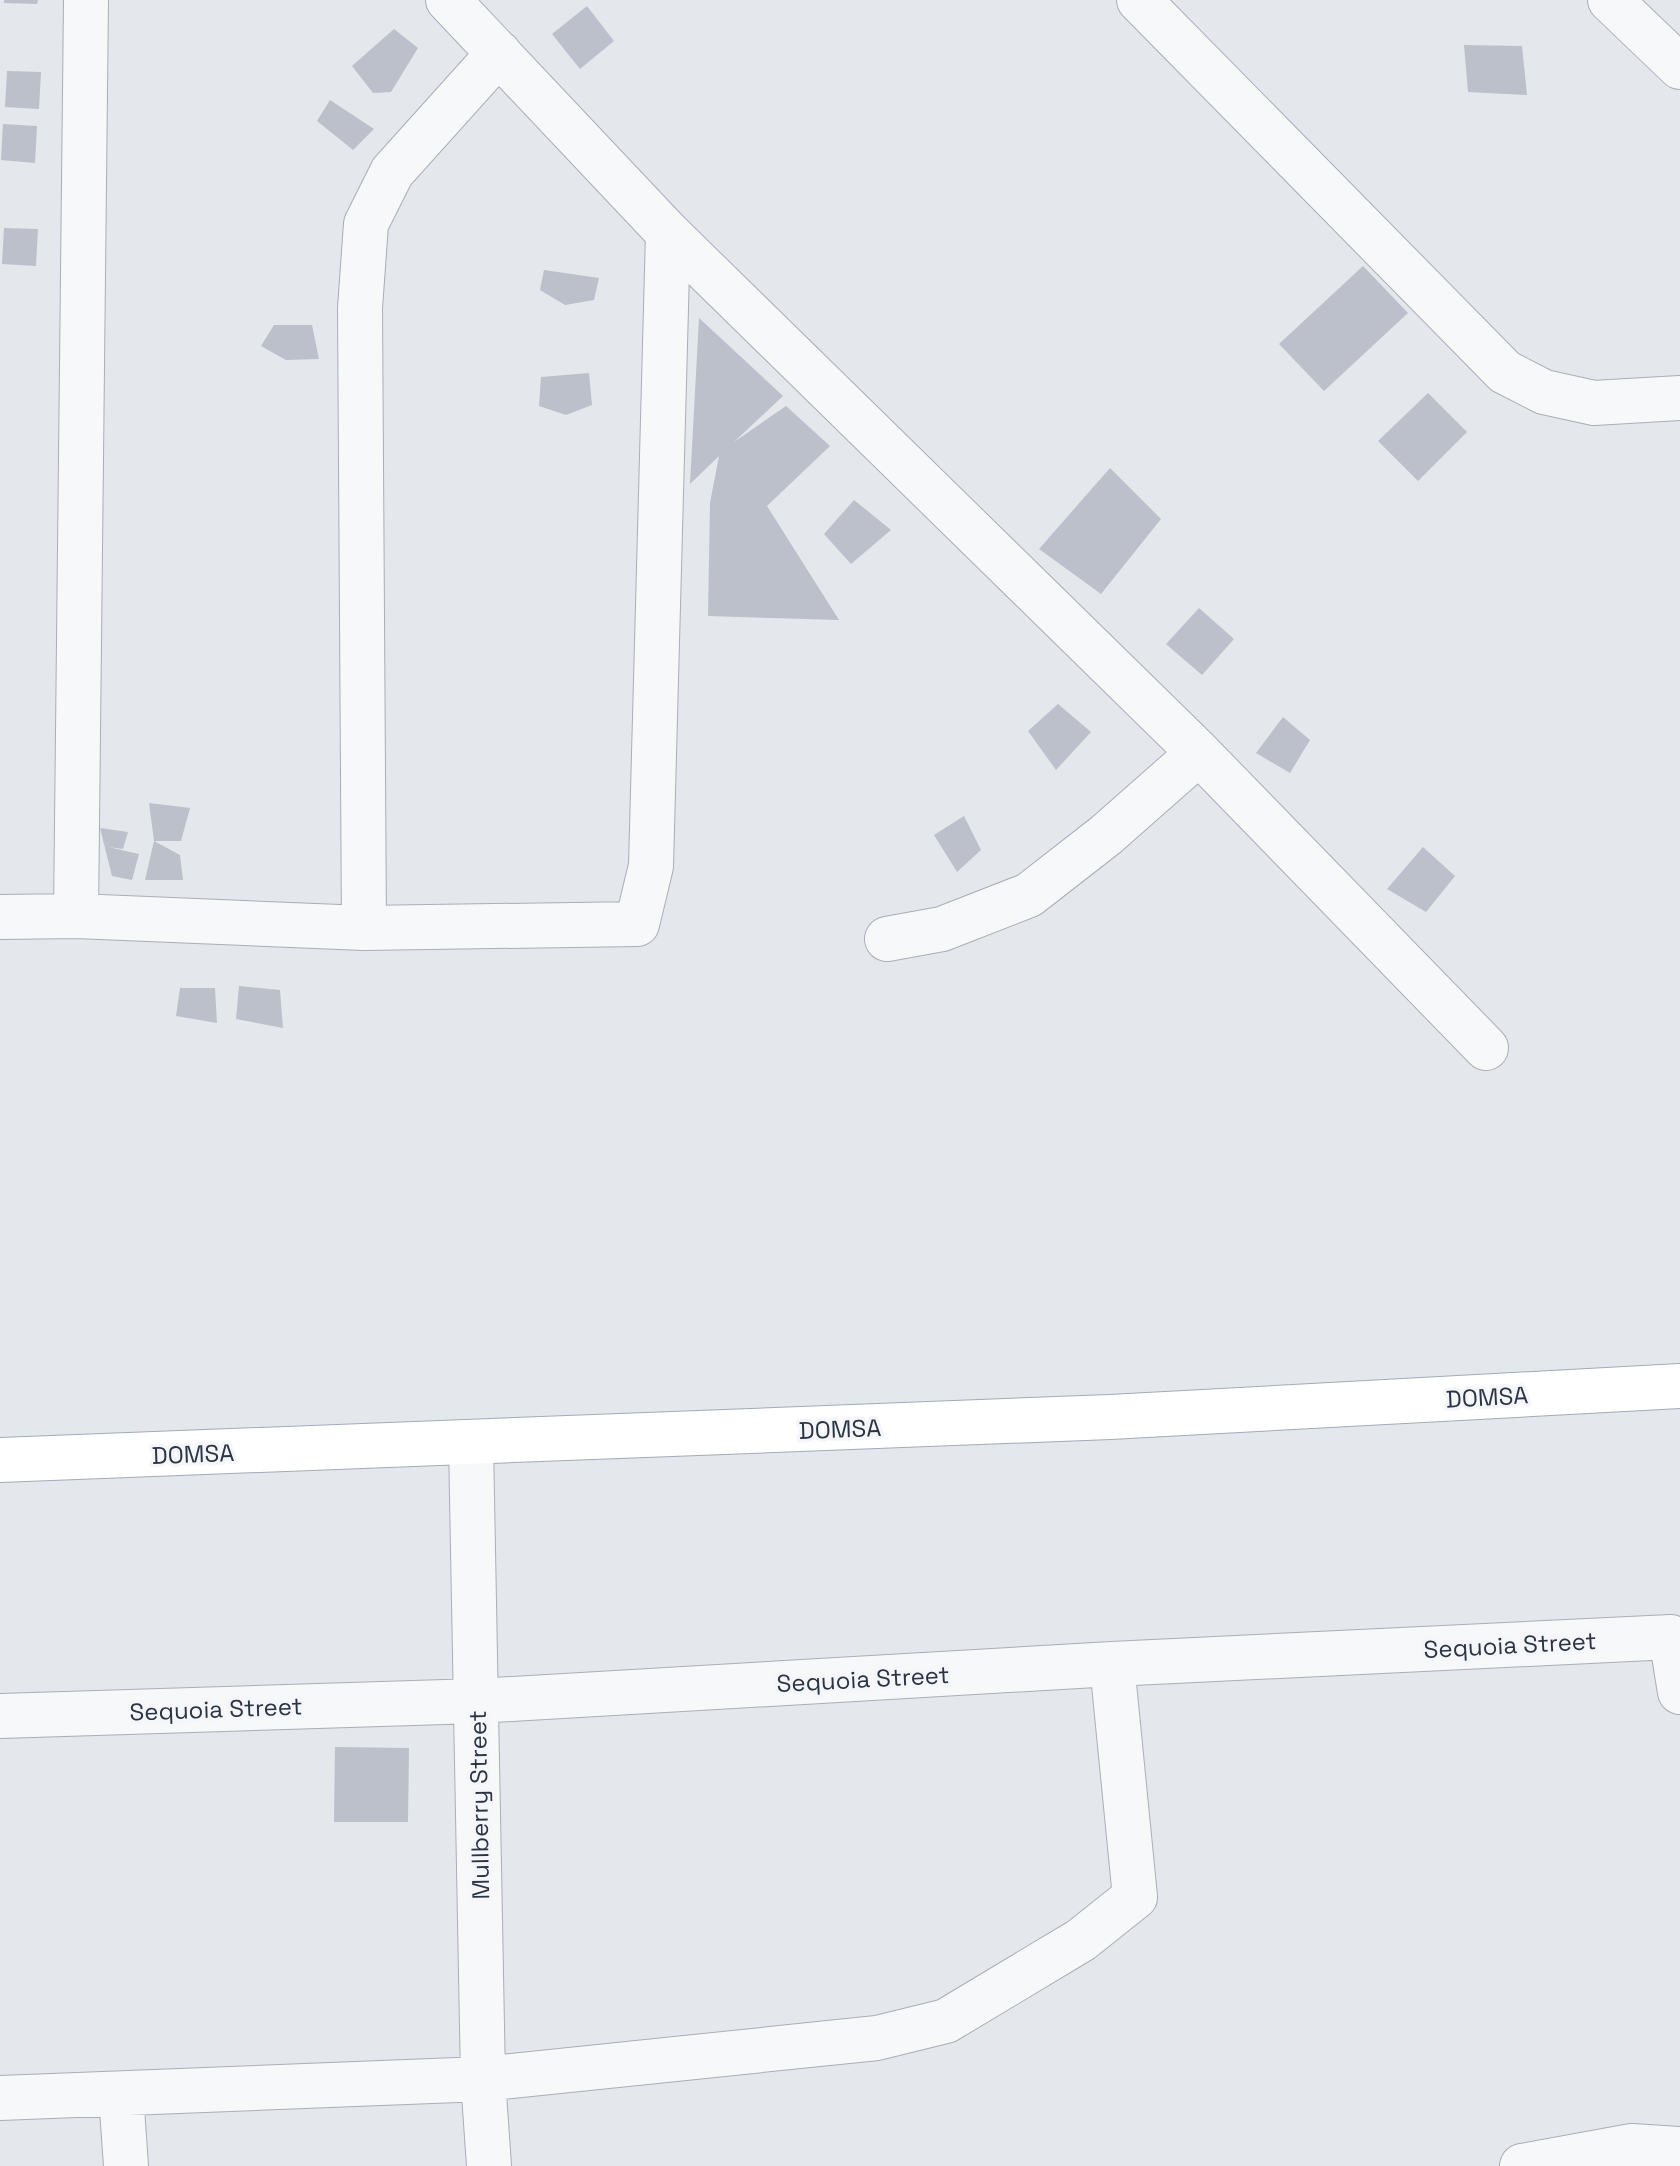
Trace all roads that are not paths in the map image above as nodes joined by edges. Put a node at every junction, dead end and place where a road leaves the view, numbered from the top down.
1 (86, 0) edge
2 (448, 0) edge
3 (1139, 0) edge
4 (1610, 0) edge
5 (499, 53) junction
6 (1680, 67) edge
7 (668, 233) junction
8 (1680, 398) edge
9 (1199, 753) junction
10 (76, 916) junction
11 (0, 917) edge
12 (364, 928) junction
13 (887, 939) dead end
14 (1486, 1048) dead end
15 (1680, 1386) edge
16 (471, 1444) junction
17 (0, 1460) edge
18 (1112, 1664) junction
19 (1680, 1692) edge
20 (477, 1701) junction
21 (0, 1716) edge
22 (483, 2079) junction
23 (121, 2094) junction
24 (0, 2098) edge
25 (1680, 2149) edge
26 (126, 2166) edge
27 (489, 2166) edge
28 (1522, 2166) edge

1 - 10 street
2 - 5 street
3 - 8 street
4 - 6 street
5 - 7 street
5 - 12 street
7 - 9 street
7 - 12 street
9 - 13 street
9 - 14 street
10 - 11 street
10 - 12 street
15 - 16 main road, DOMSA
16 - 17 main road, DOMSA
16 - 20 street, Mullberry Street
18 - 19 street, Sequoia Street
18 - 20 street, Sequoia Street
18 - 22 street
20 - 21 street, Sequoia Street
20 - 22 street, Mullberry Street
22 - 23 street
22 - 27 street, Mullberry Street
23 - 24 street
23 - 26 street
25 - 28 street

